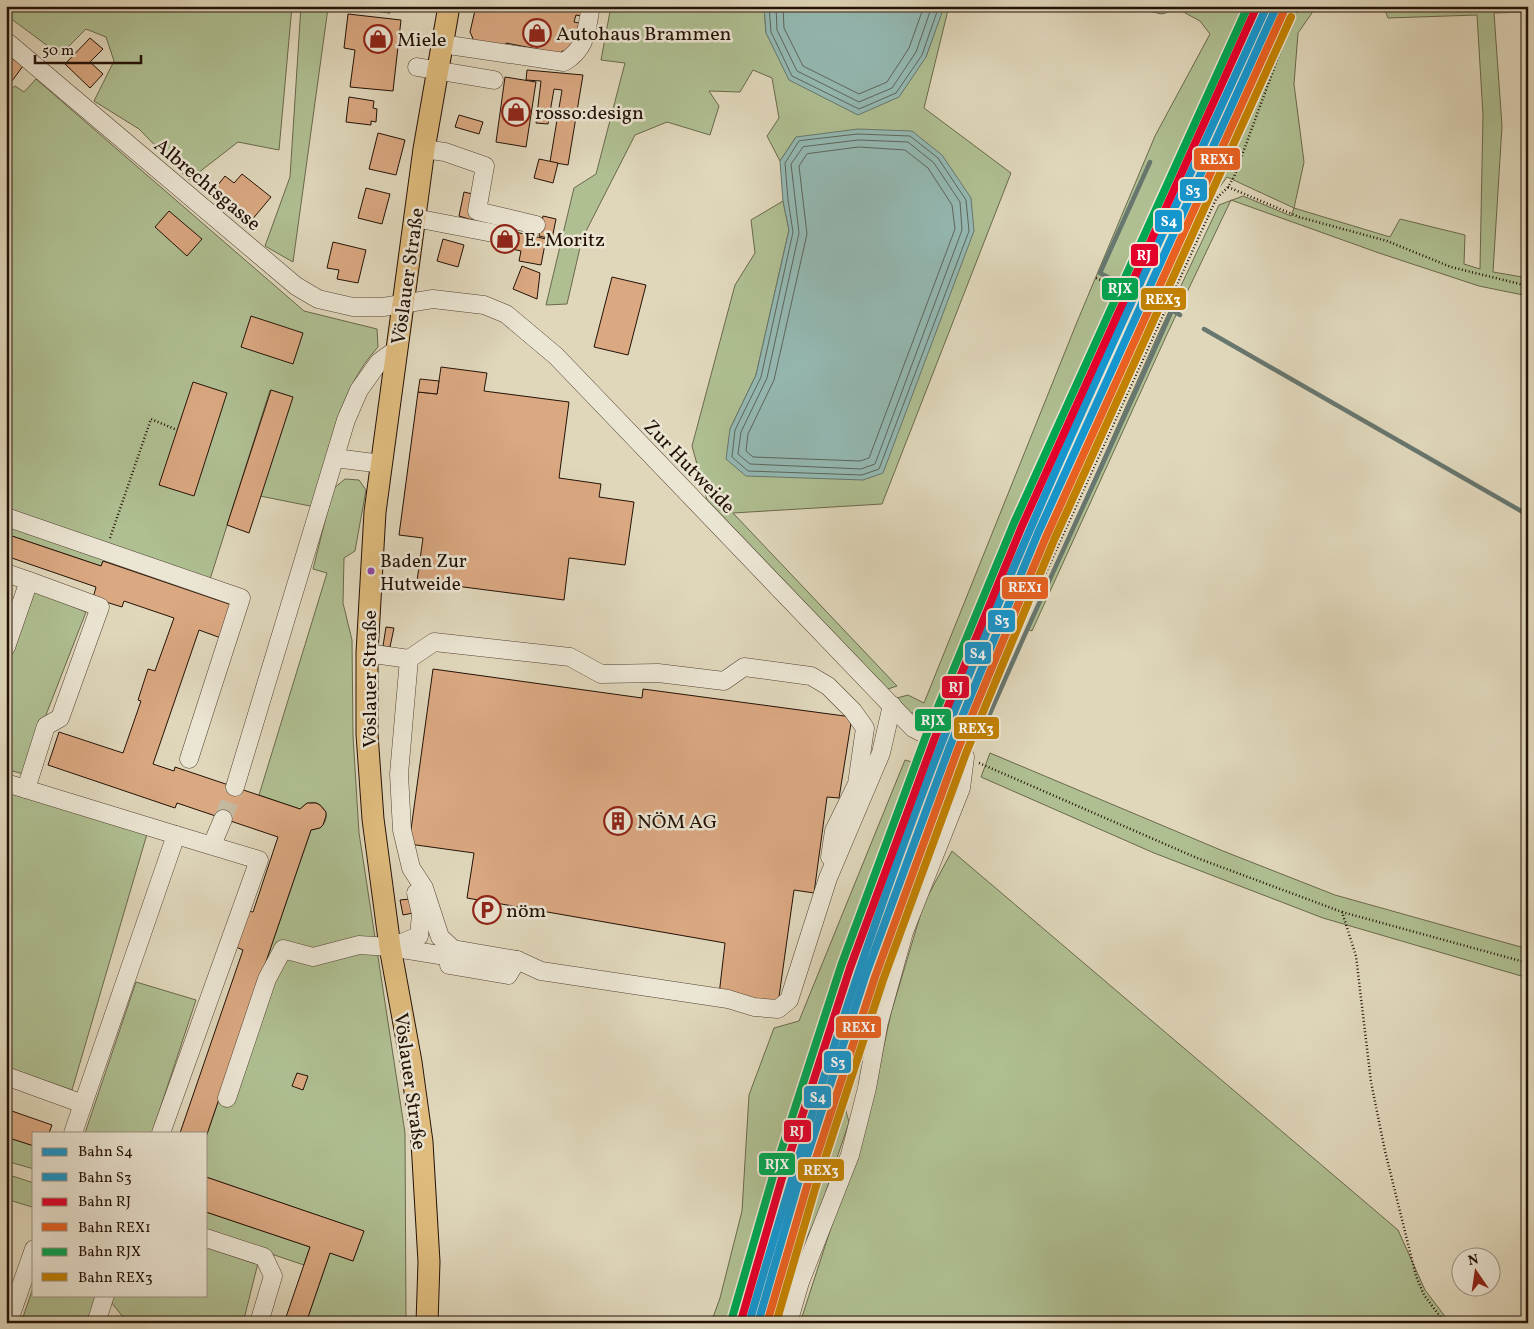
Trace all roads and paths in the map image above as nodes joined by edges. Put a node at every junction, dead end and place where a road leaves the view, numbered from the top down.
1 (449, 6) edge
2 (590, 6) edge
3 (1300, 6) edge
4 (6, 41) edge
5 (442, 44) junction
6 (427, 68) junction
7 (494, 80) dead end
8 (424, 150) junction
9 (1228, 187) junction
10 (415, 218) junction
11 (536, 225) dead end
12 (498, 234) dead end
13 (1096, 278) dead end
14 (1528, 286) edge
15 (1118, 287) dead end
16 (1144, 298) dead end
17 (403, 304) junction
18 (1167, 308) junction
19 (397, 349) junction
20 (177, 430) dead end
21 (334, 458) junction
22 (382, 464) junction
23 (6, 517) edge
24 (105, 551) junction
25 (6, 573) edge
26 (29, 581) junction
27 (6, 647) edge
28 (367, 653) junction
29 (409, 659) junction
30 (892, 705) junction
31 (965, 757) junction
32 (189, 759) dead end
33 (6, 783) edge
34 (235, 787) tunnel mouth
35 (26, 789) junction
36 (223, 818) tunnel mouth
37 (176, 835) junction
38 (212, 845) junction
39 (411, 868) junction
40 (828, 878) junction
41 (1342, 912) junction
42 (390, 947) junction
43 (518, 960) junction
44 (1528, 963) edge
45 (6, 1076) edge
46 (227, 1098) dead end
47 (83, 1104) junction
48 (73, 1132) edge
49 (162, 1132) edge
50 (208, 1239) edge
51 (32, 1254) edge
52 (106, 1296) edge
53 (8, 1323) edge
54 (96, 1323) edge
55 (259, 1323) edge
56 (427, 1323) edge
57 (788, 1323) edge
58 (1445, 1323) edge

1 - 5 main road, Vöslauer Straße
2 - 5 street
3 - 9 path
4 - 17 street, Albrechtsgasse
5 - 6 main road, Vöslauer Straße
6 - 7 street
6 - 8 main road, Vöslauer Straße
8 - 10 main road, Vöslauer Straße
8 - 11 street
9 - 14 path
9 - 18 path
10 - 12 street
10 - 17 main road, Vöslauer Straße
13 - 15 path
16 - 18 path
17 - 19 main road, Vöslauer Straße
17 - 30 street, Zur Hutweide
18 - 31 path
19 - 21 street
19 - 22 main road, Vöslauer Straße
20 - 24 path
21 - 22 street
21 - 34 street
22 - 28 main road, Vöslauer Straße
23 - 24 street
24 - 32 street
25 - 26 street
26 - 27 street
26 - 35 street
28 - 29 street
28 - 42 main road, Vöslauer Straße
29 - 39 street
29 - 40 street
30 - 31 street, Zur Hutweide
30 - 40 street
31 - 41 path
31 - 57 street
33 - 35 street
35 - 37 street
36 - 38 street
37 - 38 street
37 - 47 street
38 - 49 street
39 - 42 street
39 - 43 street
40 - 43 street
41 - 44 path
41 - 58 path
42 - 43 street
42 - 46 street
42 - 56 main road, Vöslauer Straße
45 - 47 street
47 - 48 street
50 - 55 street
51 - 53 street
52 - 54 street

